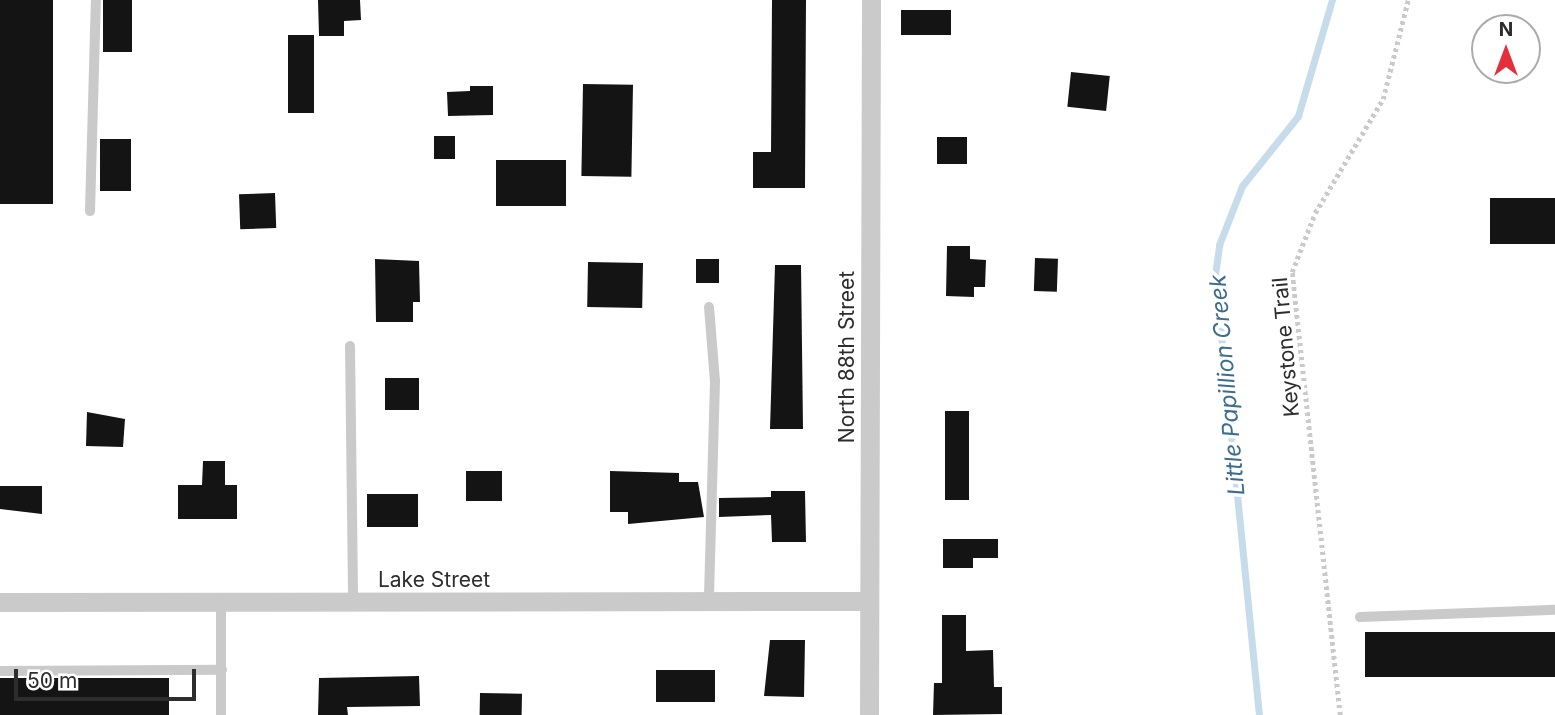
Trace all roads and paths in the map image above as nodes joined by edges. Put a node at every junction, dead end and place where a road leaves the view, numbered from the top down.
1 (96, 0) edge
2 (871, 0) edge
3 (1408, 0) edge
4 (90, 211) dead end
5 (709, 307) dead end
6 (351, 346) dead end
7 (0, 601) edge
8 (869, 601) junction
9 (709, 602) junction
10 (353, 603) junction
11 (220, 604) junction
12 (1555, 610) edge
13 (1360, 617) dead end
14 (222, 670) junction
15 (0, 671) edge
16 (221, 715) edge
17 (869, 715) edge
18 (1339, 715) edge

1 - 4 lane
2 - 8 street, North 88th Street
3 - 18 path, Keystone Trail
5 - 9 lane
6 - 10 lane
7 - 11 street, Lake Street
8 - 9 street, Lake Street
8 - 17 street, North 88th Street
9 - 10 street, Lake Street
10 - 11 street, Lake Street
11 - 14 lane
12 - 13 lane
14 - 15 lane
14 - 16 lane

